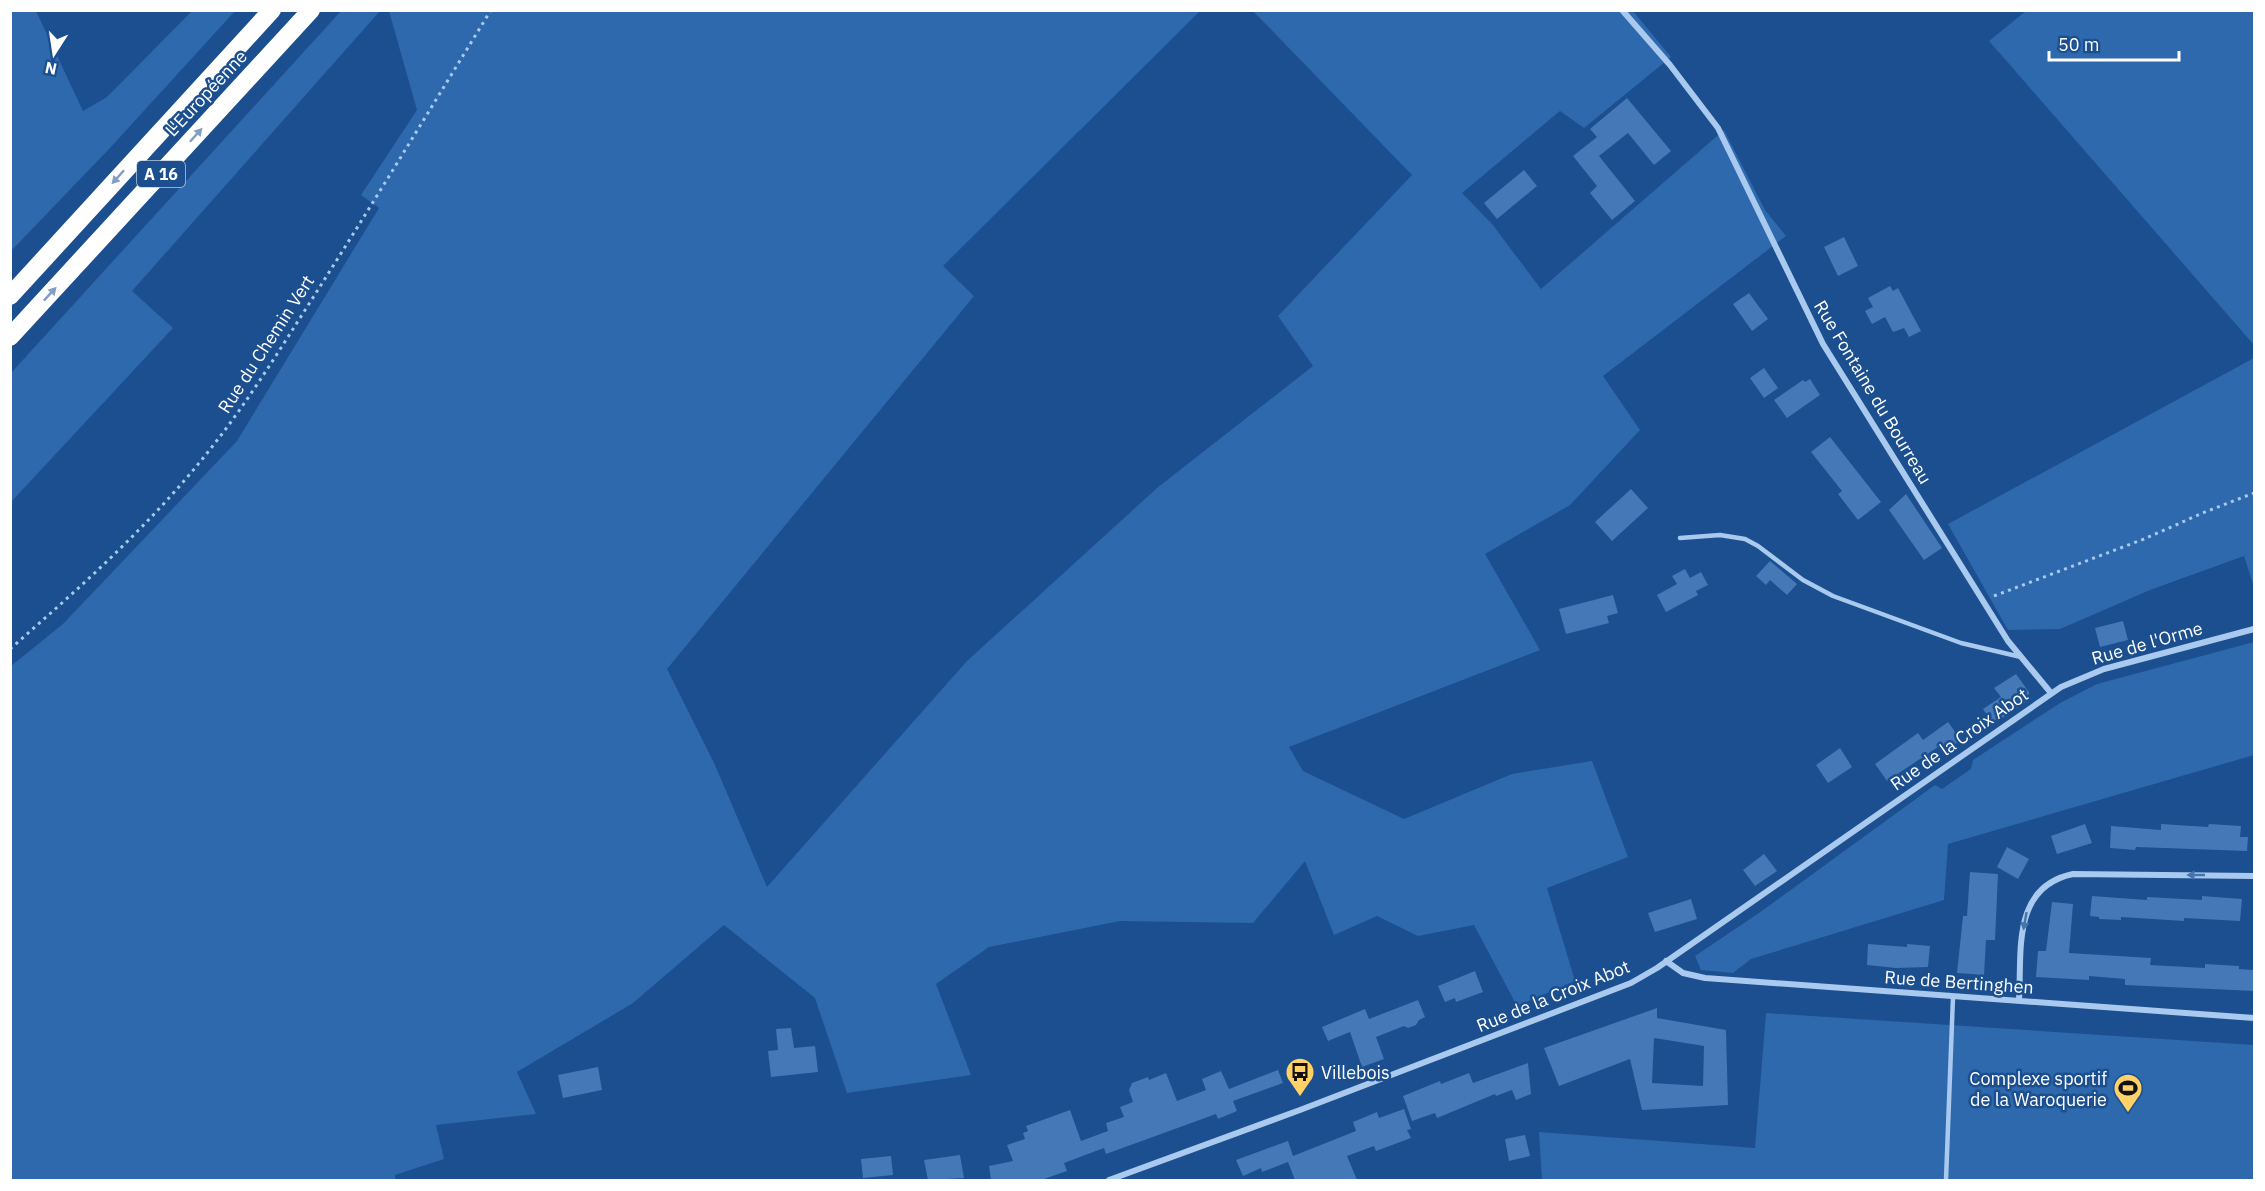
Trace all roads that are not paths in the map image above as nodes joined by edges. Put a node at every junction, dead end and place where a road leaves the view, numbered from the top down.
1 (272, 10) edge
2 (311, 10) edge
3 (1622, 10) edge
4 (10, 296) edge
5 (10, 337) edge
6 (1680, 538) dead end
7 (2254, 629) edge
8 (2021, 657) junction
9 (2051, 693) junction
10 (2254, 876) edge
11 (1666, 962) junction
12 (1953, 997) junction
13 (2019, 1001) junction
14 (2254, 1018) edge
15 (1109, 1180) edge
16 (1946, 1180) edge

1 -> 4 highway, L'Européenne / A 16
5 -> 2 highway, L'Européenne / A 16
3 - 8 street, Rue Fontaine du Bourreau
6 - 8 lane
7 - 9 street, Rue de l'Orme
8 - 9 street, Rue Fontaine du Bourreau
9 - 11 street, Rue de la Croix Abot
10 -> 13 street
11 - 12 street, Rue de Bertinghen
11 - 15 street, Rue de la Croix Abot
12 - 13 street, Rue de Bertinghen
12 - 16 lane
13 - 14 street, Rue de Bertinghen

